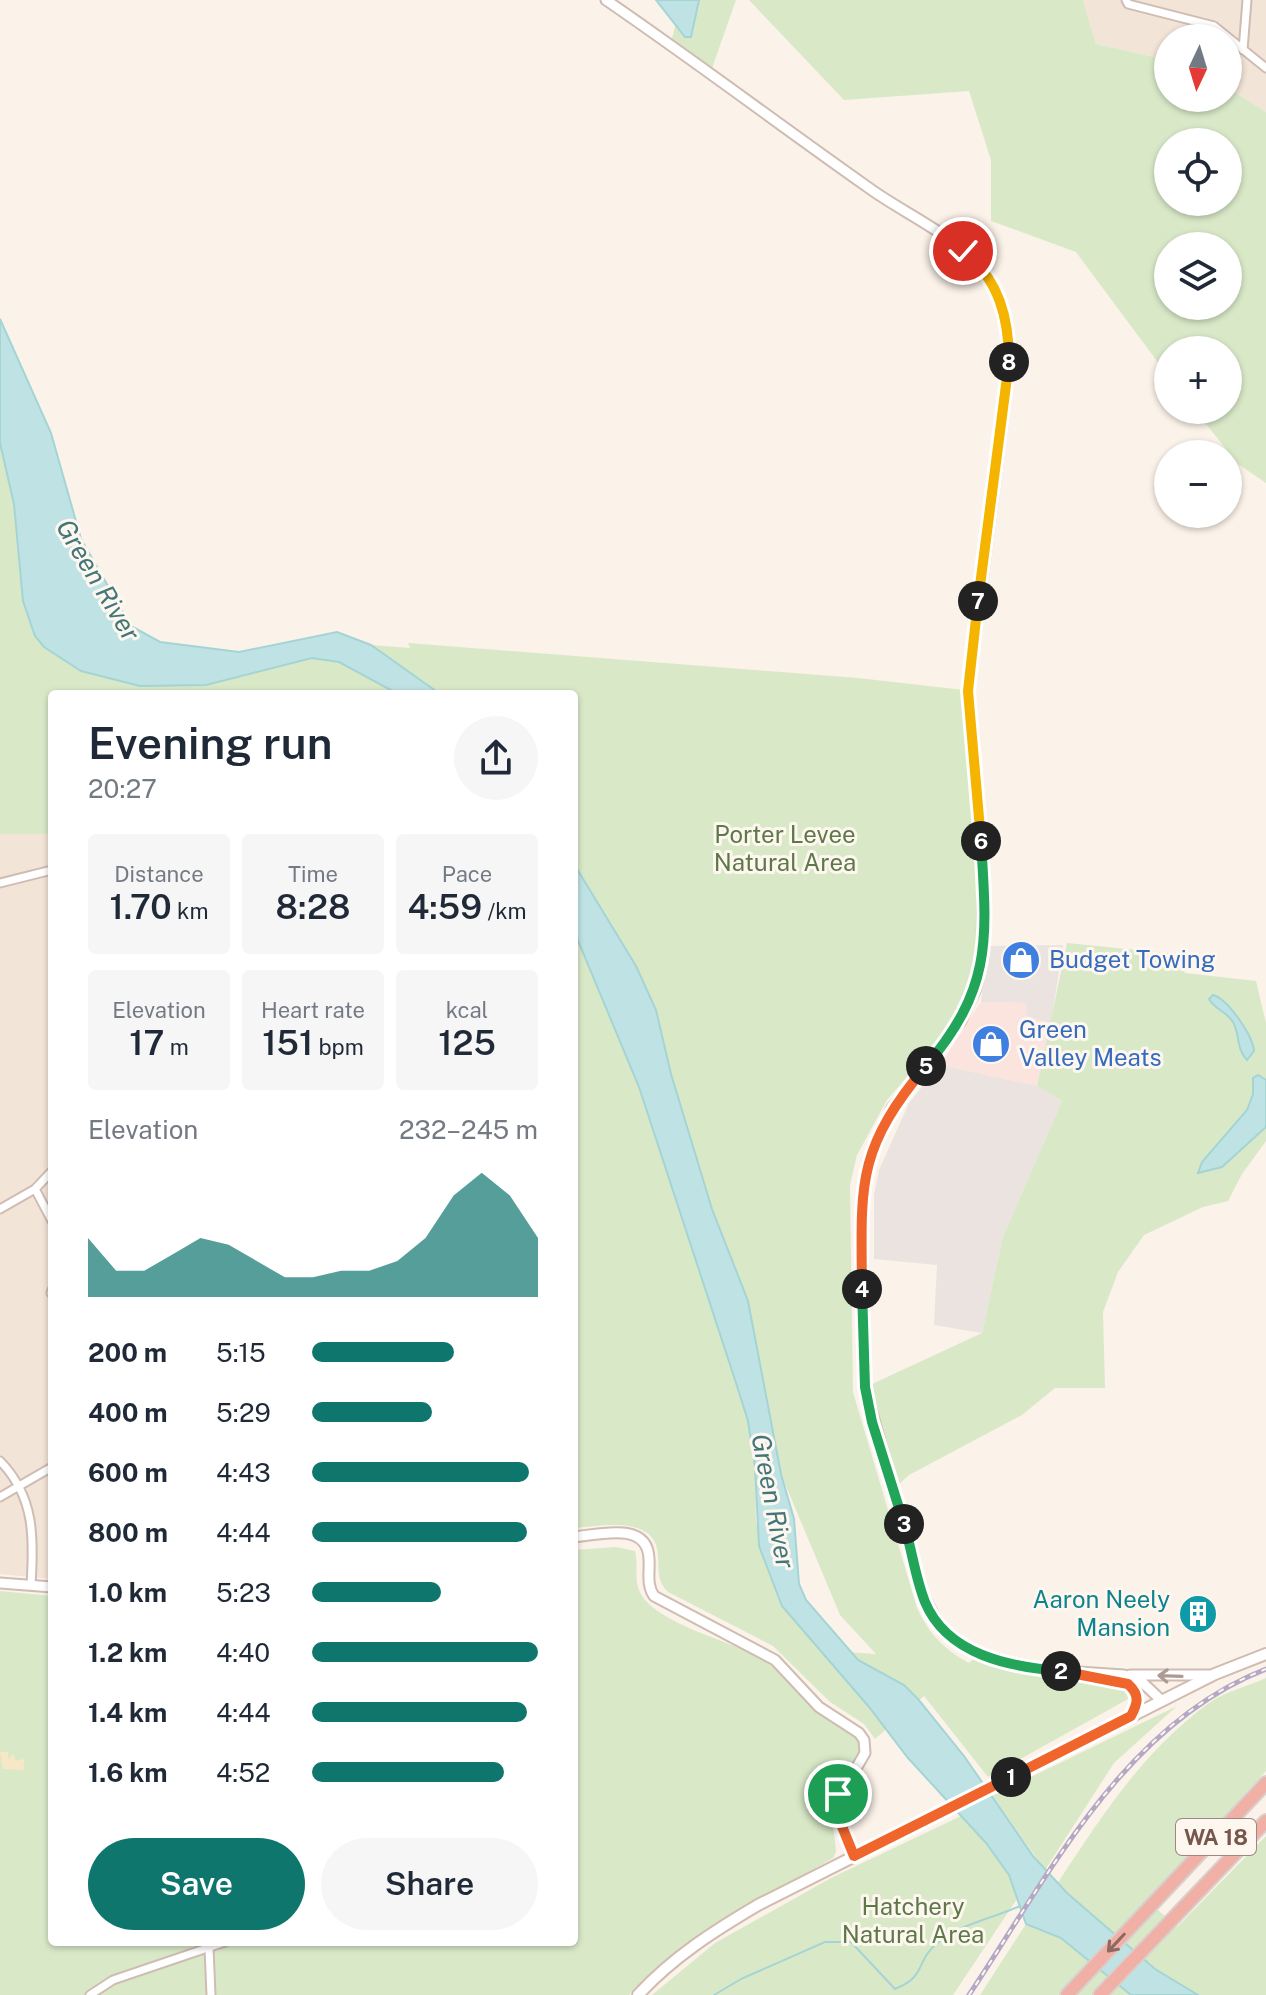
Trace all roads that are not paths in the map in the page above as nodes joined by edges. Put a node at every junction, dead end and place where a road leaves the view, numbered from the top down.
1 (606, 0) edge
2 (1126, 0) edge
3 (1247, 0) edge
4 (1243, 50) junction
5 (1266, 68) edge
6 (48, 871) edge
7 (0, 883) edge
8 (48, 1175) edge
9 (35, 1189) junction
10 (0, 1209) edge
11 (48, 1213) edge
12 (0, 1461) edge
13 (48, 1469) edge
14 (19, 1486) junction
15 (0, 1497) edge
16 (578, 1536) edge
17 (0, 1583) edge
18 (31, 1585) junction
19 (48, 1587) edge
20 (1266, 1654) edge
21 (1084, 1673) junction
22 (1215, 1674) junction
23 (1124, 1675) junction
24 (1162, 1701) junction
25 (1131, 1716) junction
26 (1266, 1783) edge
27 (1266, 1821) edge
28 (854, 1856) junction
29 (214, 1946) edge
30 (209, 1948) junction
31 (90, 1995) edge
32 (211, 1995) edge
33 (638, 1995) edge
34 (1067, 1995) edge
35 (1100, 1995) edge

1 - 21 street
2 - 4 street
3 - 4 street
4 - 5 street
6 - 7 street
8 - 9 street
9 - 10 street
9 - 11 street
12 - 14 street
13 - 14 street
14 - 15 street
14 - 18 street
16 - 28 street
17 - 18 street
18 - 19 street
20 - 22 main road
21 - 23 street
21 - 25 street
22 -> 23 street
22 - 24 main road
23 - 24 street
24 - 25 main road
25 - 28 main road
26 -> 34 highway, WA 18
27 - 35 highway, WA 18
28 - 33 main road
29 - 30 street
30 - 31 street
30 - 32 street

